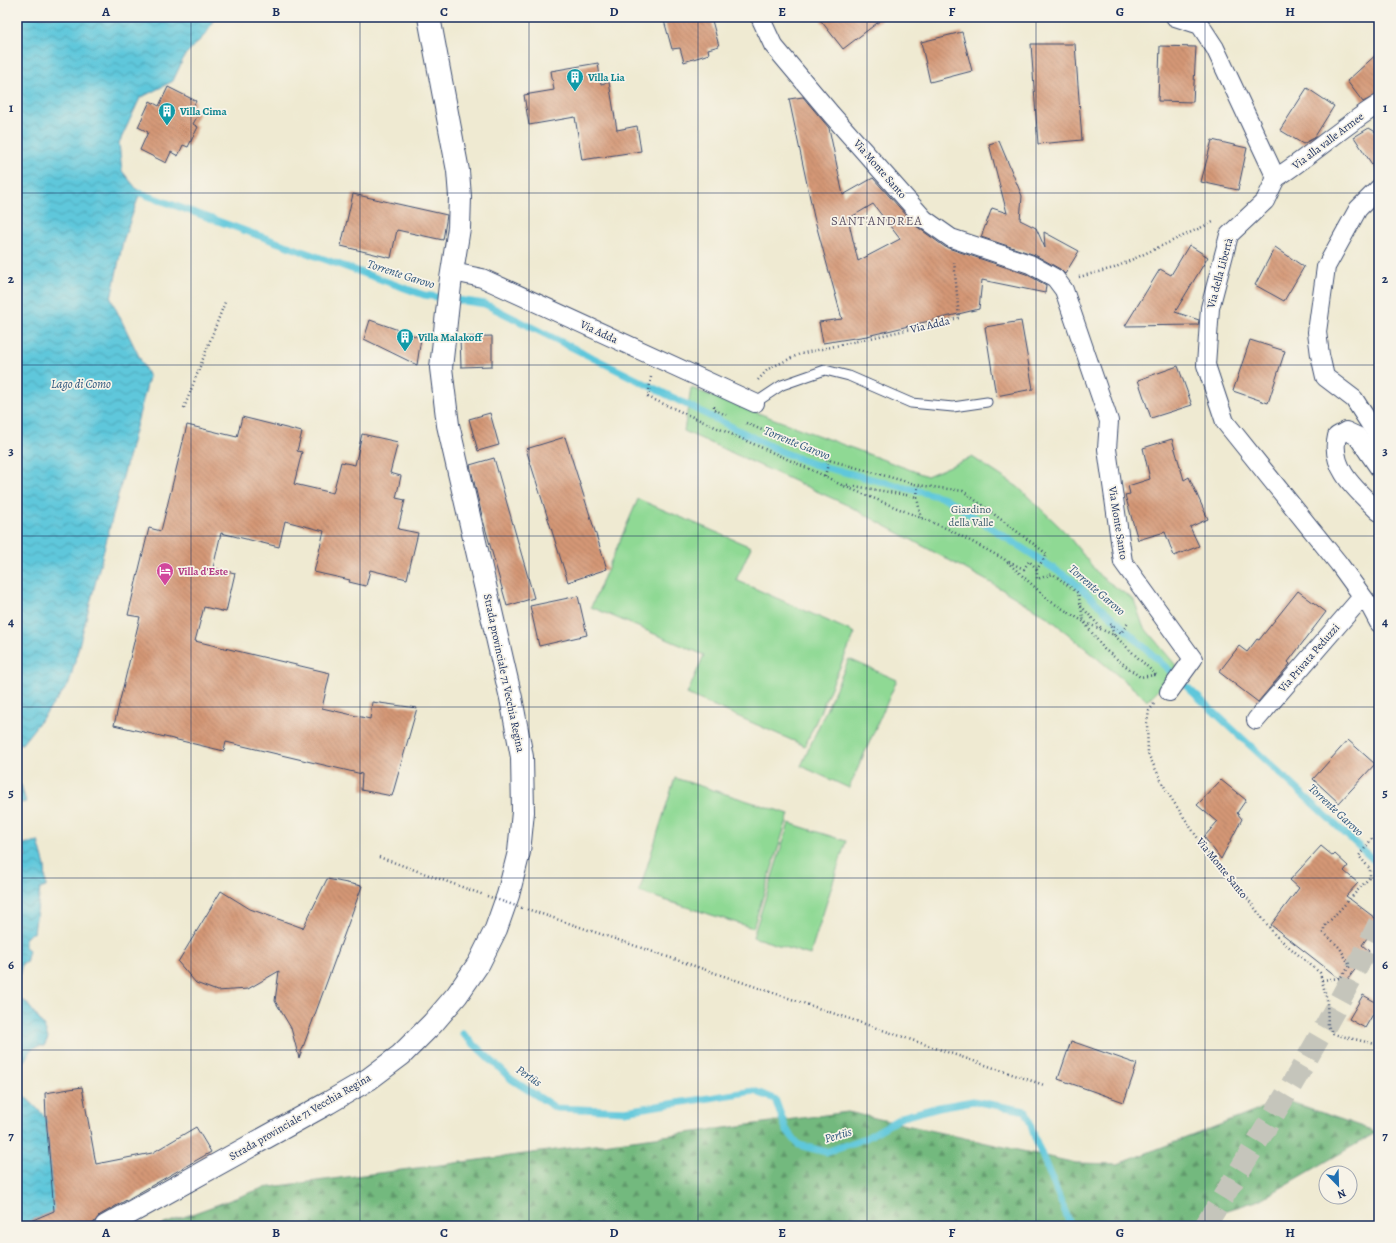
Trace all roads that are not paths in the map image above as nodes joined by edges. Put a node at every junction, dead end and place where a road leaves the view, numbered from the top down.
1 (430, 17) edge
2 (760, 17) edge
3 (1175, 17) edge
4 (1379, 104) edge
5 (1276, 178) junction
6 (1379, 188) edge
7 (451, 278) junction
8 (749, 400) joint
9 (987, 402) dead end
10 (1379, 438) edge
11 (1379, 468) edge
12 (1379, 512) edge
13 (1362, 597) junction
14 (1379, 623) edge
15 (1164, 685) road end
16 (1256, 720) dead end
17 (106, 1226) edge

1 - 7 street, Strada provinciale 71 Vecchia Regina
2 - 15 street, Via Monte Santo
3 - 5 street
4 - 5 street, Via alla valle Armee
5 - 13 street, Via della Libertà
6 - 10 street
7 - 8 street, Via Adda
7 - 17 street, Strada provinciale 71 Vecchia Regina
8 - 9 lane
11 - 12 street
13 - 14 street, Via della Libertà
13 - 16 street, Via Privata Peduzzi

